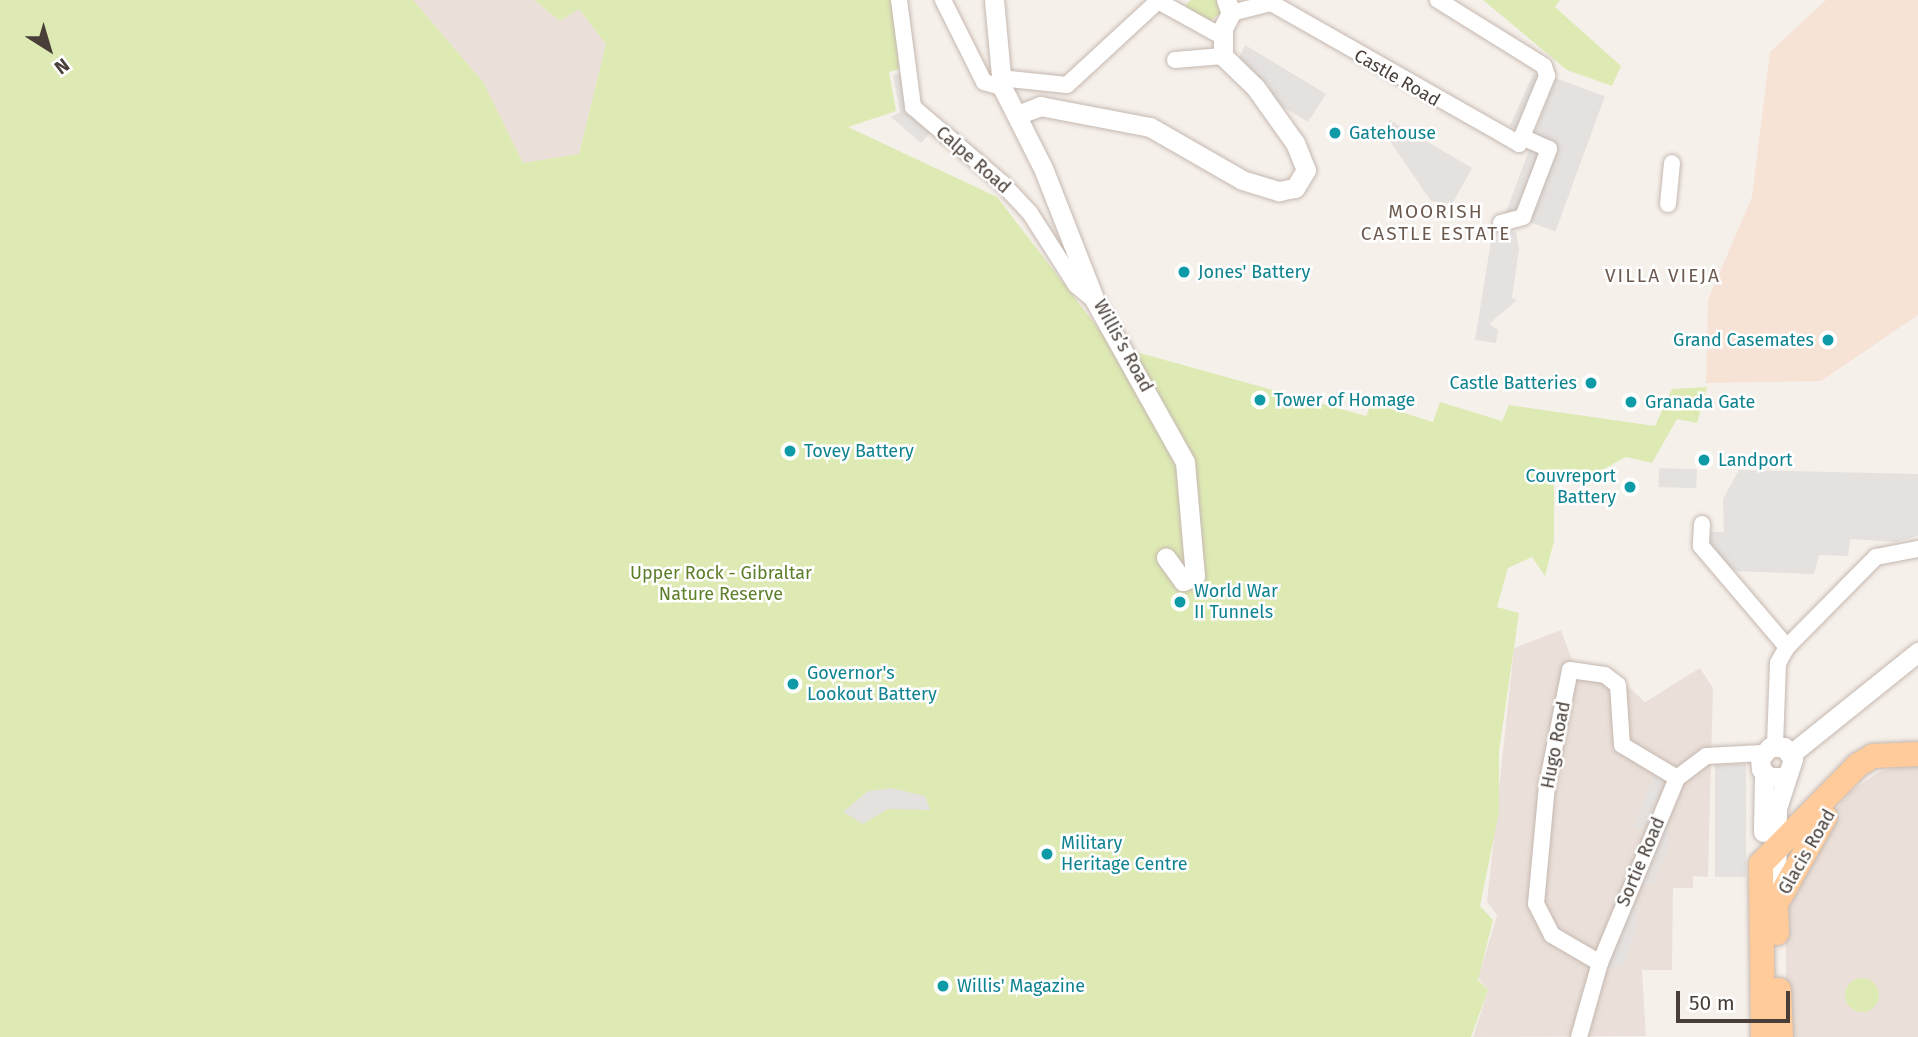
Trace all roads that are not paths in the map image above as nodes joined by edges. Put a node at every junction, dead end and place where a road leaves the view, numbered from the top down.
1 (899, 0) edge
2 (943, 0) edge
3 (994, 0) edge
4 (1438, 0) edge
5 (1269, 1) edge
6 (1228, 7) edge
7 (1223, 46) junction
8 (1175, 60) dead end
9 (1001, 83) junction
10 (1017, 115) junction
11 (1522, 137) junction
12 (1672, 163) dead end
13 (1668, 204) dead end
14 (1501, 223) dead end
15 (1095, 301) junction
16 (1702, 524) dead end
17 (1918, 549) edge
18 (1166, 558) dead end
19 (1787, 647) junction
20 (1918, 652) edge
21 (1776, 751) junction
22 (1913, 755) edge
23 (1764, 774) junction
24 (1784, 776) junction
25 (1677, 778) junction
26 (1768, 857) junction
27 (1776, 904) junction
28 (1600, 963) junction
29 (1579, 1037) edge
30 (1763, 1037) edge
31 (1781, 1037) edge

1 - 15 street, Calpe Road
2 - 9 street
3 - 9 street, Willis’s Road
4 - 11 street
5 - 6 street, Castle Road
5 - 11 street, Castle Road
6 - 7 street
7 - 8 street
7 - 9 street
7 - 10 street
9 - 10 street, Willis’s Road
10 - 15 street, Willis’s Road
11 - 14 street
12 - 13 street
15 - 18 street, Willis’s Road
16 - 19 street
17 - 19 street
19 - 21 street
20 - 21 street
21 - 23 street
21 - 24 street
21 - 25 street
22 - 26 main road, Glacis Road
22 - 27 main road, Glacis Road
23 - 24 street
23 - 26 street
24 - 26 street
25 - 28 street, Sortie Road
25 - 28 street, Hugo Road
26 - 27 street
26 - 30 main road
27 - 31 main road
28 - 29 street, Sortie Road

